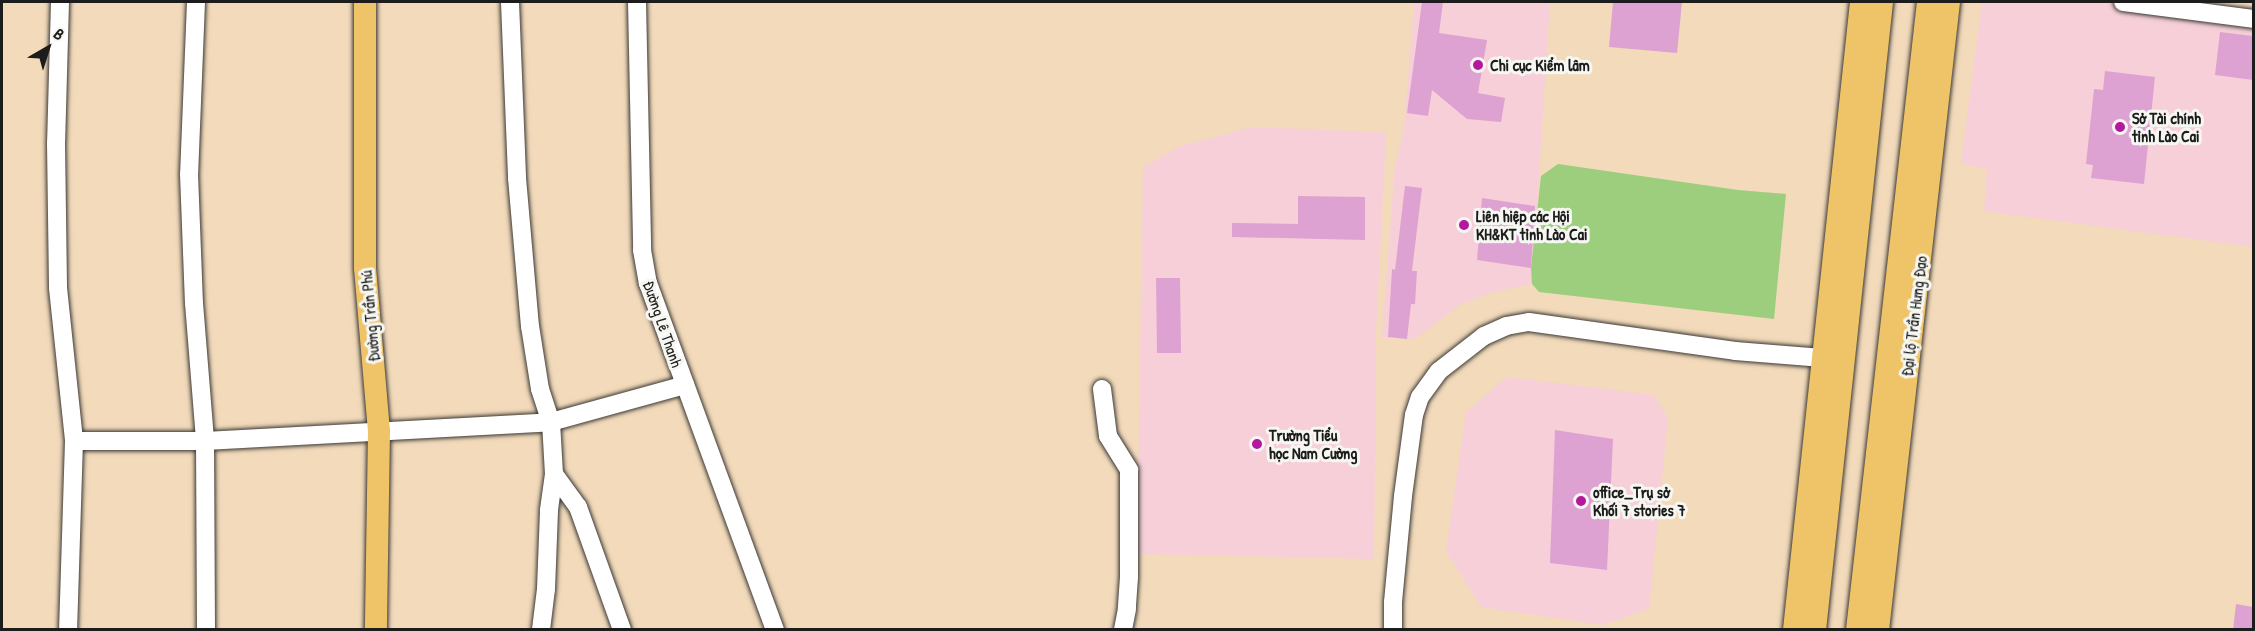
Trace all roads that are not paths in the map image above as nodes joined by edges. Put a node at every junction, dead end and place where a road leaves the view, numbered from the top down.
1 (60, 2) edge
2 (196, 2) edge
3 (365, 2) edge
4 (510, 2) edge
5 (637, 2) edge
6 (1861, 2) edge
7 (1882, 2) edge
8 (1928, 2) edge
9 (1949, 2) edge
10 (2124, 2) edge
11 (2253, 19) edge
12 (1823, 358) junction
13 (685, 385) junction
14 (1102, 389) dead end
15 (551, 422) junction
16 (379, 430) junction
17 (74, 441) junction
18 (205, 441) junction
19 (554, 474) junction
20 (68, 630) edge
21 (206, 630) edge
22 (376, 630) edge
23 (541, 630) edge
24 (622, 630) edge
25 (775, 630) edge
26 (1123, 630) edge
27 (1393, 630) edge
28 (1794, 630) edge
29 (1815, 630) edge
30 (1857, 630) edge
31 (1878, 630) edge

1 - 17 street
2 - 18 street
3 - 16 main road, Đường Trần Phú
4 - 15 street
5 - 13 street, Đường Lê Thanh
6 - 12 main road
7 - 29 main road
8 - 30 main road, Đại lộ Trần Hưng Đạo
9 - 31 main road, Đại lộ Trần Hưng Đạo
10 - 11 street
12 - 27 street
12 - 28 main road
13 - 15 street
13 - 25 street, Đường Lê Thanh
14 - 26 street
15 - 16 street
15 - 19 street
16 - 18 street
16 - 22 main road, Đường Trần Phú
17 - 18 street
17 - 20 street
18 - 21 street
19 - 23 street
19 - 24 street

